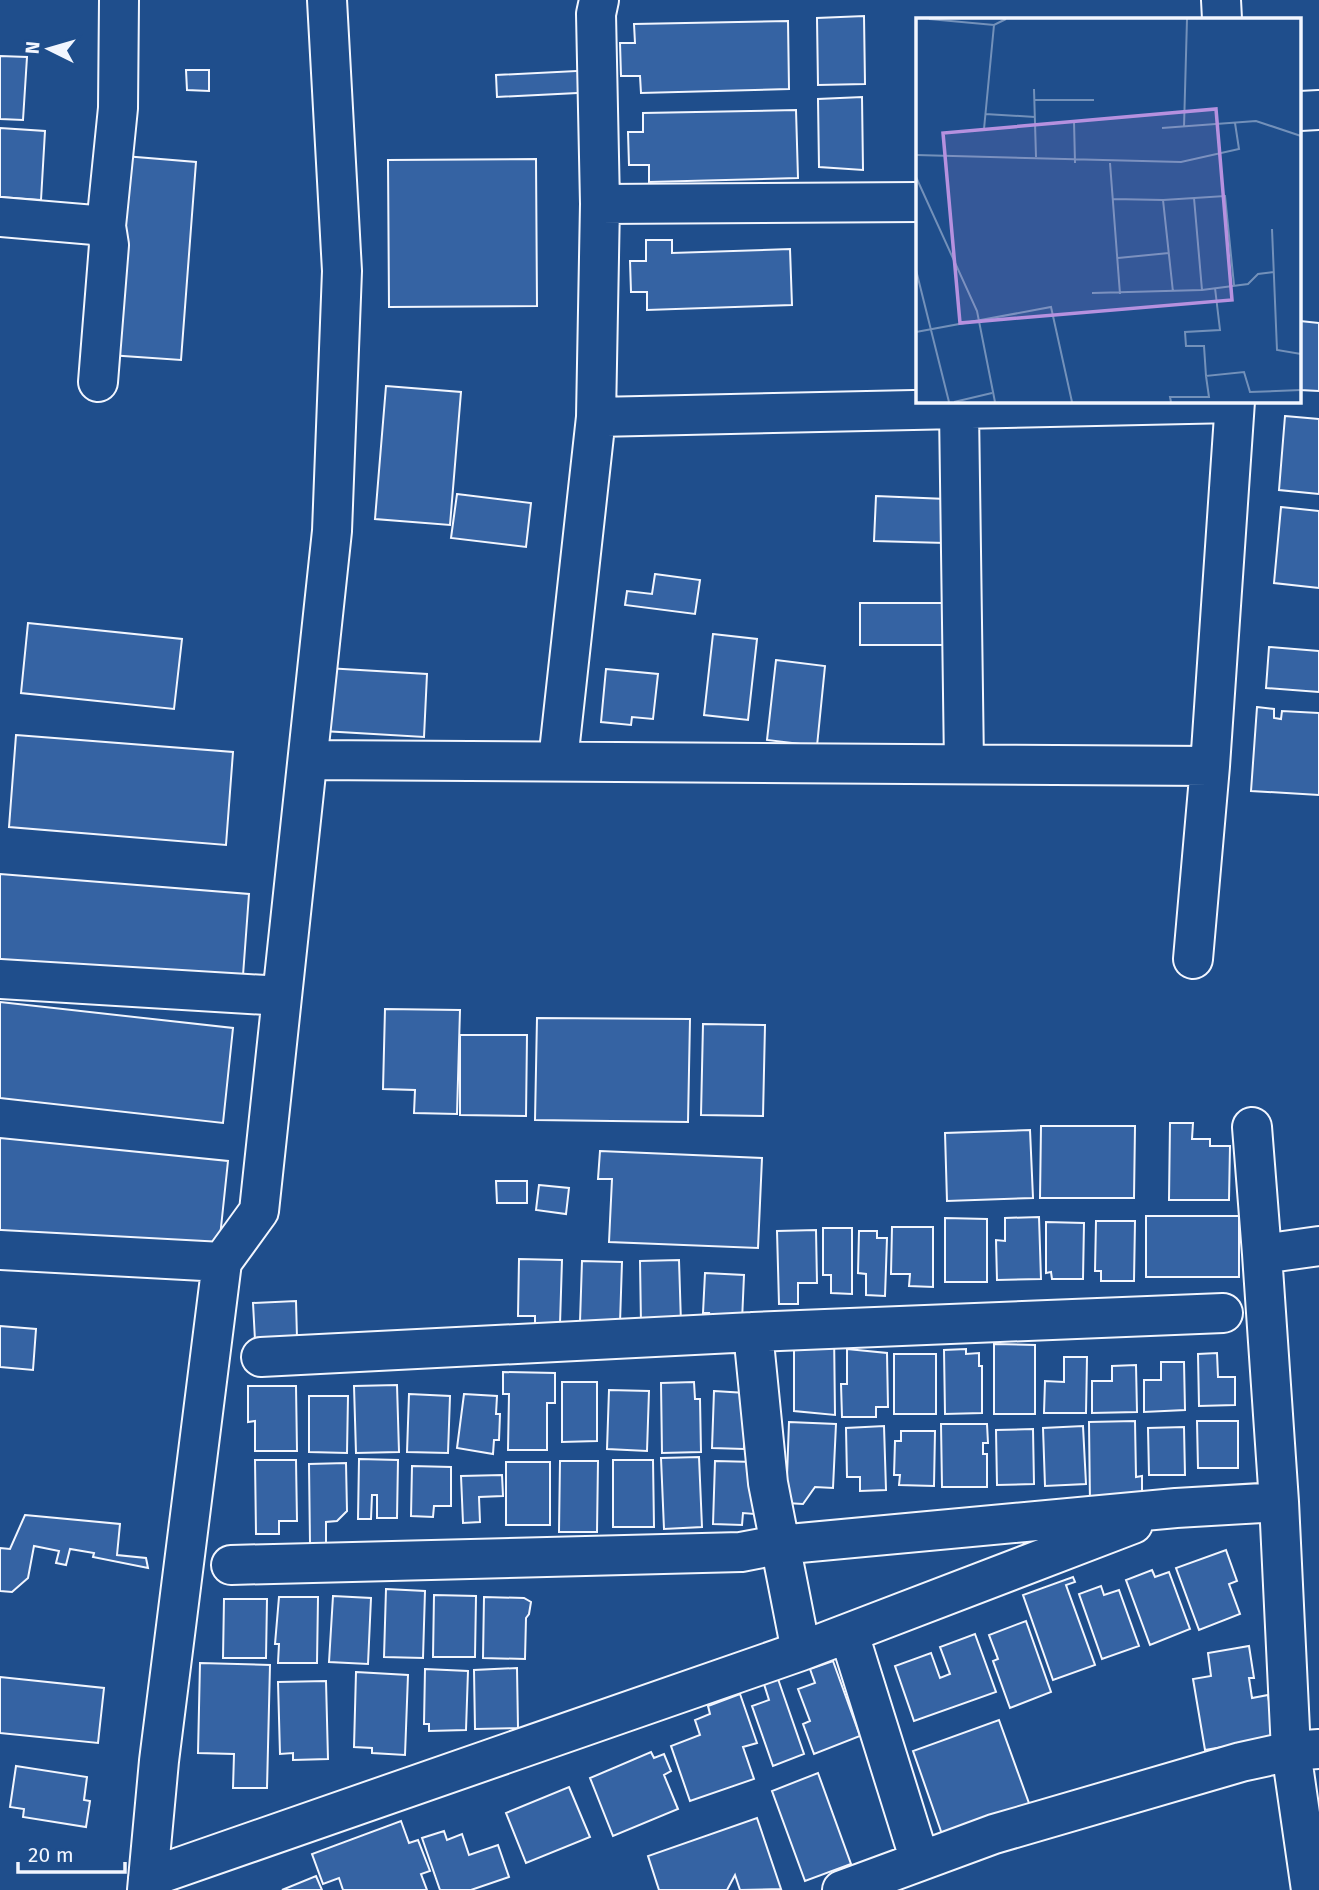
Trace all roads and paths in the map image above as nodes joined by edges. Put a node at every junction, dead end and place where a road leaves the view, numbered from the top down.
1 (119, 0) edge
2 (327, 0) edge
3 (599, 0) edge
4 (1221, 0) edge
5 (1222, 18) edge
6 (916, 202) edge
7 (600, 204) junction
8 (0, 217) edge
9 (106, 226) junction
10 (98, 382) dead end
11 (1235, 402) edge
12 (959, 410) junction
13 (596, 417) junction
14 (308, 760) junction
15 (558, 761) junction
16 (964, 764) junction
17 (1210, 766) junction
18 (1193, 959) dead end
19 (0, 979) edge
20 (282, 996) junction
21 (1252, 1127) dead end
22 (1319, 1246) edge
23 (0, 1250) edge
24 (1262, 1254) junction
25 (222, 1262) junction
26 (1223, 1313) dead end
27 (753, 1332) junction
28 (261, 1357) dead end
29 (1279, 1502) junction
30 (1176, 1508) junction
31 (778, 1545) junction
32 (231, 1565) dead end
33 (849, 1634) junction
34 (802, 1651) junction
35 (1305, 1750) edge
36 (920, 1861) junction
37 (148, 1884) edge
38 (842, 1890) edge
39 (1311, 1890) edge

1 - 9 street
2 - 14 street
3 - 7 street
4 - 5 street
6 - 7 street
7 - 13 street
8 - 9 street
9 - 10 street
11 - 12 street
11 - 17 street
12 - 13 street
12 - 16 street
13 - 15 street
14 - 15 street
14 - 20 street
15 - 16 street
16 - 17 street
17 - 18 street
19 - 20 street
20 - 25 street
21 - 24 street
22 - 24 street
23 - 25 street
24 - 29 street
25 - 37 street
26 - 27 street
27 - 28 street
27 - 31 street
29 - 30 street
29 - 35 street
30 - 31 street
30 - 33 street
31 - 32 street
31 - 34 street
33 - 34 street
33 - 36 street
34 - 37 street
35 - 36 street
35 - 39 street
36 - 38 street

